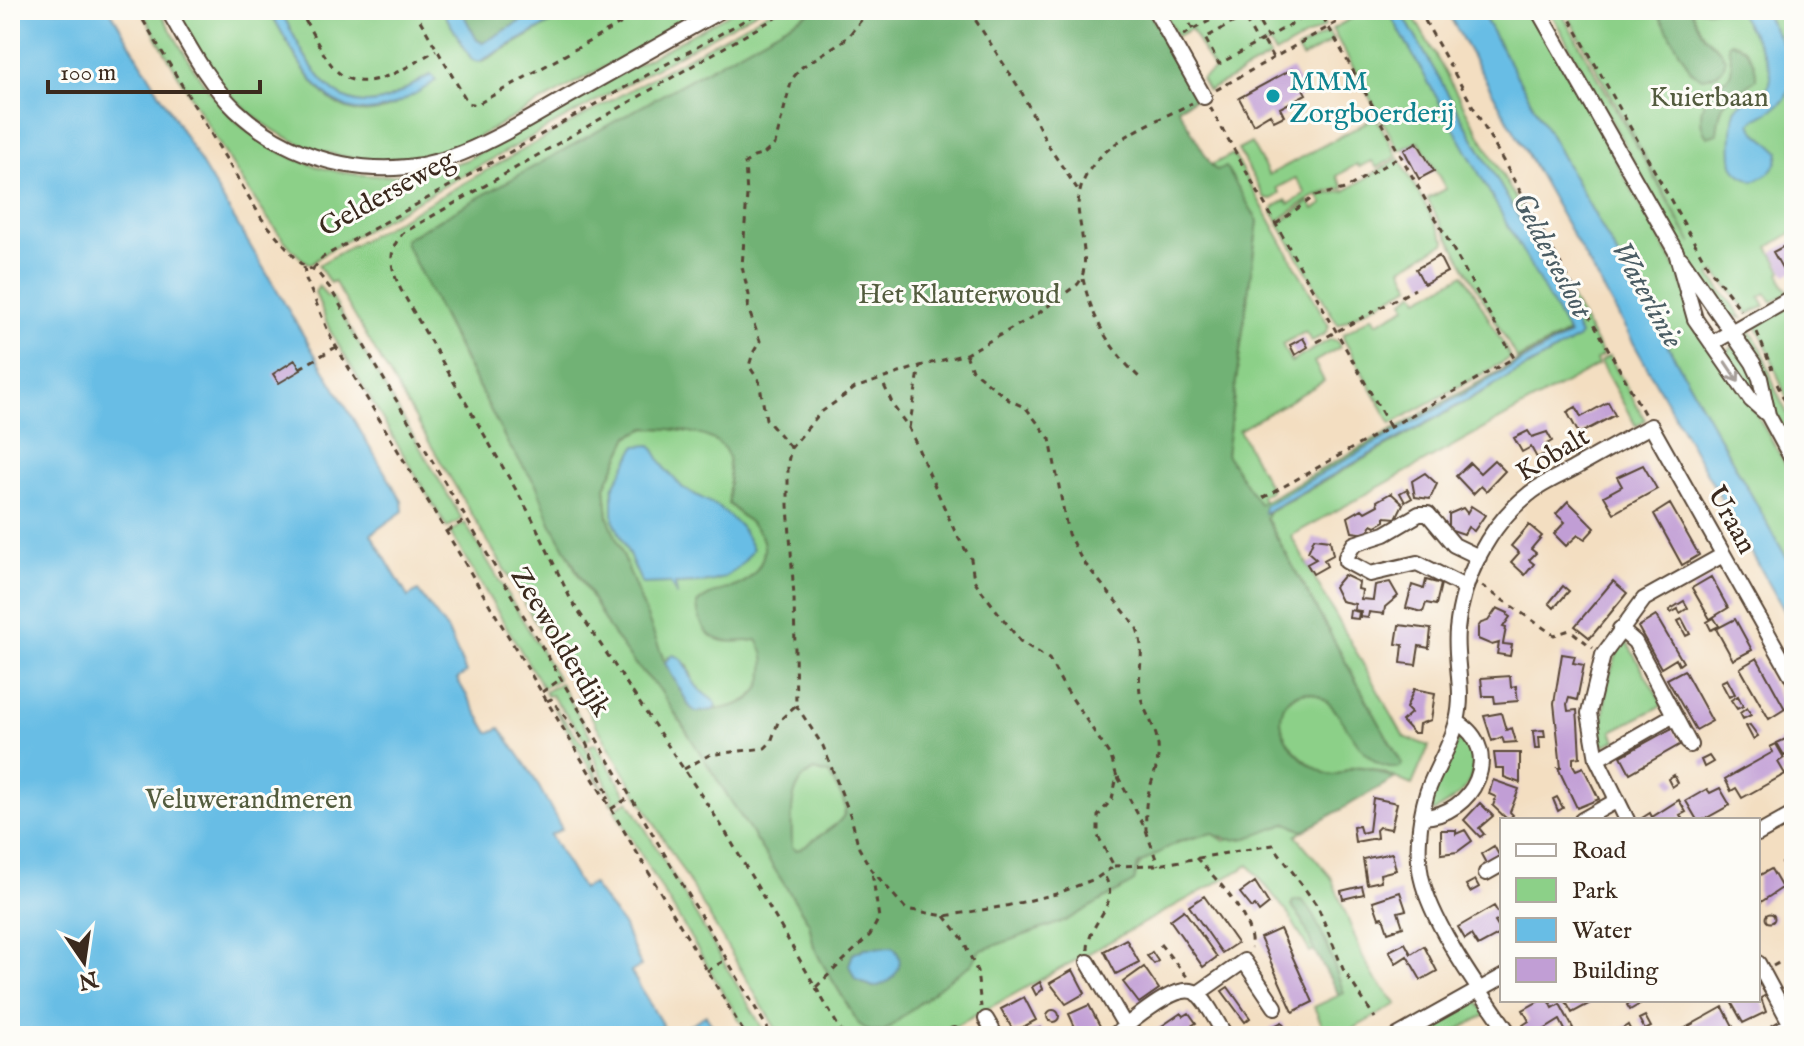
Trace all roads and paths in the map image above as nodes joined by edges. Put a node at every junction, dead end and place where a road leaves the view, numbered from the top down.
1 (137, 10) edge
2 (168, 10) edge
3 (299, 10) edge
4 (414, 10) edge
5 (645, 10) edge
6 (722, 10) edge
7 (763, 10) edge
8 (789, 10) edge
9 (869, 10) edge
10 (969, 10) edge
11 (1155, 10) edge
12 (1187, 10) edge
13 (1230, 10) edge
14 (1240, 10) edge
15 (1308, 10) edge
16 (1319, 10) edge
17 (1359, 10) edge
18 (1419, 10) edge
19 (1538, 10) edge
20 (1565, 10) edge
21 (1254, 11) edge
22 (1244, 17) junction
23 (1329, 27) junction
24 (1193, 30) junction
25 (1263, 40) junction
26 (1172, 42) junction
27 (437, 50) junction
28 (1273, 58) junction
29 (1204, 97) junction
30 (1400, 156) junction
31 (1080, 193) junction
32 (1276, 224) junction
33 (1676, 252) junction
34 (304, 267) junction
35 (313, 269) junction
36 (1083, 277) junction
37 (1415, 289) dead end
38 (1794, 296) edge
39 (1749, 321) junction
40 (1732, 330) junction
41 (1337, 331) junction
42 (1317, 342) dead end
43 (1712, 343) junction
44 (336, 347) junction
45 (966, 354) junction
46 (920, 366) junction
47 (300, 368) dead end
48 (1773, 371) dead end
49 (1140, 378) dead end
50 (882, 380) junction
51 (1776, 381) dead end
52 (1768, 415) junction
53 (1794, 420) edge
54 (1651, 426) junction
55 (1390, 427) junction
56 (909, 428) junction
57 (791, 448) junction
58 (1794, 463) edge
59 (1263, 498) dead end
60 (467, 519) junction
61 (447, 531) junction
62 (1723, 555) junction
63 (1479, 557) junction
64 (1467, 582) junction
65 (1620, 629) junction
66 (1603, 655) junction
67 (561, 679) junction
68 (1794, 680) edge
69 (542, 692) junction
70 (547, 701) junction
71 (796, 705) junction
72 (1674, 715) junction
73 (1457, 722) junction
74 (596, 738) junction
75 (586, 743) junction
76 (1690, 745) dead end
77 (1597, 759) junction
78 (683, 769) junction
79 (1117, 777) junction
80 (631, 796) junction
81 (605, 799) junction
82 (1616, 801) junction
83 (611, 809) junction
84 (1794, 814) edge
85 (1422, 817) junction
86 (1586, 818) edge
87 (1626, 818) edge
88 (1146, 830) junction
89 (1760, 833) edge
90 (1196, 858) junction
91 (1158, 865) junction
92 (1500, 865) edge
93 (1114, 866) junction
94 (871, 869) junction
95 (1486, 873) dead end
96 (1103, 874) junction
97 (945, 916) junction
98 (1160, 944) dead end
99 (1791, 956) dead end
100 (727, 959) junction
101 (1244, 961) junction
102 (1088, 962) joint
103 (1760, 967) edge
104 (707, 971) junction
105 (1500, 978) edge
106 (815, 987) junction
107 (1479, 990) junction
108 (1197, 994) junction
109 (1275, 1007) dead end
110 (1375, 1018) dead end
111 (986, 1019) joint
112 (1126, 1027) junction
113 (1792, 1027) edge
114 (746, 1036) edge
115 (772, 1036) edge
116 (844, 1036) edge
117 (996, 1036) edge
118 (1113, 1036) edge
119 (1226, 1036) edge
120 (1397, 1036) edge
121 (1511, 1036) edge
122 (1770, 1036) edge

1 - 34 path, Gelderseweg
2 - 6 street, Gelderseweg
3 - 27 path
4 - 27 path
5 - 27 path
7 - 35 path, Gelderseweg
8 - 78 path
9 - 57 path
10 - 31 path
11 - 26 street
12 - 24 path
13 - 24 path
14 - 22 path
15 - 25 path
16 - 23 path
17 - 23 path
18 - 54 path
19 - 33 street
20 - 39 path
21 - 22 path
21 - 25 path
22 - 25 path
22 - 25 path
23 - 28 path
23 - 30 path
24 - 26 path
25 - 28 path
26 - 29 street
28 - 29 path
29 - 31 path
29 - 32 path
30 - 32 path
30 - 55 path
31 - 36 path
32 - 41 path
33 - 40 street
33 - 43 street
34 - 35 path, Gelderseweg
34 - 44 path, Zeewolderdijk
35 - 60 path, Zeewolderdijk
36 - 45 path
36 - 49 path
37 - 41 path
38 - 39 street
39 - 40 street
39 - 48 path
40 - 43 street
40 - 52 street
41 - 42 path
41 - 55 path
43 -> 52 street
44 - 47 path
44 - 61 path, Zeewolderdijk
45 - 46 path
45 - 88 path
46 - 50 path
46 - 56 path
50 - 56 path
50 - 57 path
51 - 53 path
52 - 58 street
54 - 62 street, Uraan
54 - 63 street, Kobalt
55 - 59 path
56 - 79 path
57 - 71 path
60 - 61 path
60 - 67 path, Zeewolderdijk
61 - 69 path, Zeewolderdijk
62 - 65 street
62 - 68 street, Uraan
63 - 64 street, Kobalt
63 - 64 street
64 - 66 path
64 - 73 street, Kobalt
65 - 66 street
65 - 72 street
66 - 77 street
67 - 69 path
67 - 74 path, Zeewolderdijk
69 - 70 path, Zeewolderdijk
70 - 75 path
70 - 81 path, Zeewolderdijk
71 - 78 path
71 - 94 path
72 - 76 street
72 - 77 street
73 - 85 street, Kobalt
73 - 85 street
74 - 75 path
74 - 80 path, Zeewolderdijk
75 - 81 path
77 - 82 street
78 - 106 path
79 - 88 path
79 - 93 path
80 - 83 path
80 - 100 path, Zeewolderdijk
81 - 83 path, Zeewolderdijk
82 - 86 street
82 - 87 street
83 - 104 path, Zeewolderdijk
84 - 89 street
85 - 107 street, Kobalt
88 - 91 path
90 - 91 path
90 - 101 path
90 - 110 path
91 - 93 path
92 - 95 street
93 - 96 path
94 - 97 path
94 - 106 path
96 - 97 path
96 - 102 path
97 - 111 path
98 - 108 path
99 - 103 path
100 - 104 path
100 - 115 path, Zeewolderdijk
101 - 108 street
101 - 109 street
102 - 112 street
103 - 113 street
104 - 114 path, Zeewolderdijk
105 - 107 street
106 - 116 path
107 - 120 street
107 - 121 street, Kobalt
108 - 112 street
108 - 119 street
111 - 117 street
112 - 118 street
113 - 122 street

